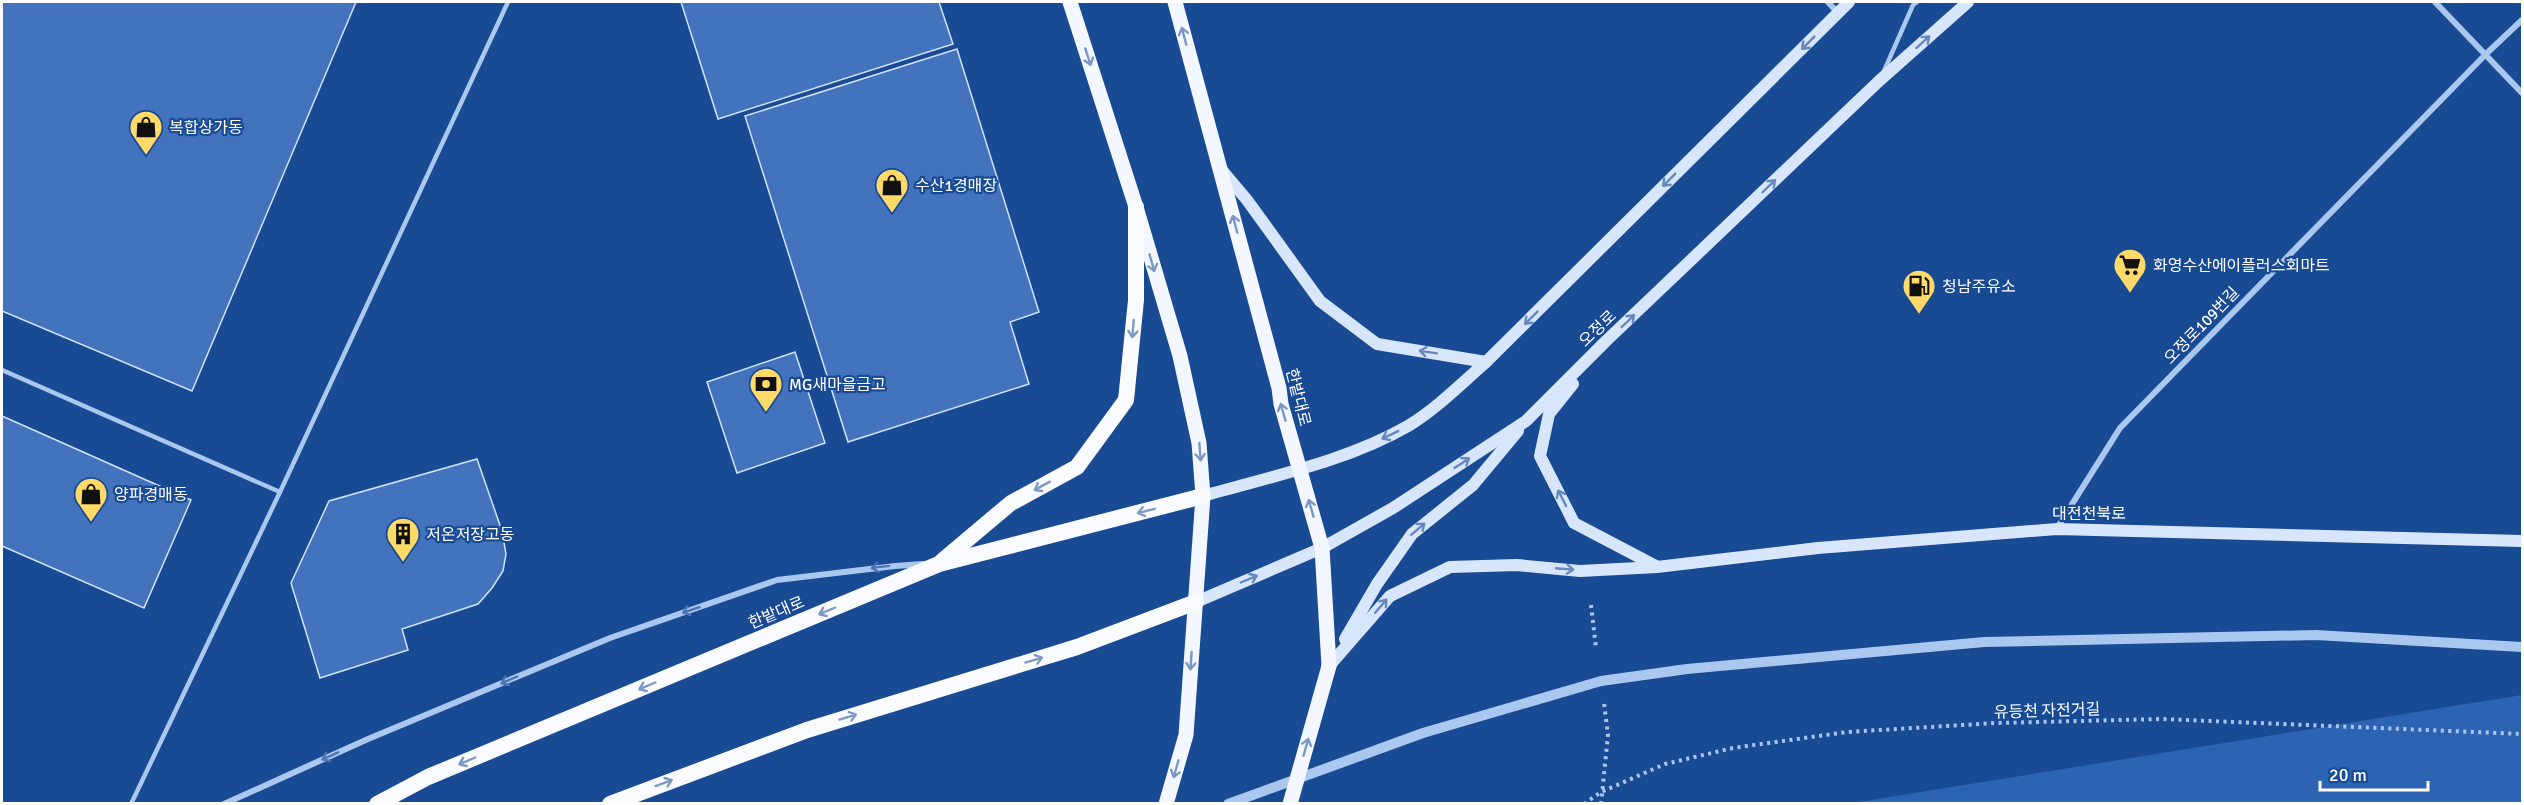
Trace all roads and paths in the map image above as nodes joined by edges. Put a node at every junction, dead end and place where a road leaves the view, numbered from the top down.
1 (508, 2) edge
2 (1070, 2) edge
3 (1175, 2) edge
4 (1827, 2) edge
5 (1849, 2) edge
6 (1917, 2) edge
7 (1968, 2) edge
8 (2435, 2) edge
9 (1838, 13) junction
10 (2523, 20) edge
11 (2486, 54) junction
12 (1879, 81) junction
13 (2523, 93) edge
14 (1220, 168) junction
15 (1136, 207) junction
16 (1606, 341) junction
17 (1486, 362) junction
18 (2, 370) edge
19 (1526, 421) junction
20 (1300, 468) junction
21 (280, 492) junction
22 (1203, 496) junction
23 (2057, 529) junction
24 (2523, 541) edge
25 (1322, 548) junction
26 (939, 564) junction
27 (1657, 567) junction
28 (1196, 602) junction
29 (1591, 605) dead end
30 (2523, 647) edge
31 (1596, 648) dead end
32 (1329, 666) junction
33 (1604, 699) dead end
34 (2523, 734) edge
35 (1601, 792) junction
36 (131, 804) edge
37 (224, 804) edge
38 (376, 804) edge
39 (610, 804) edge
40 (1166, 804) edge
41 (1228, 804) edge
42 (1290, 804) edge
43 (1584, 804) edge
44 (1601, 804) edge

1 - 21 lane
2 -> 15 main road
14 -> 3 main road, 한밭대로
4 - 9 street
5 - 9 main road
6 - 12 lane
12 -> 7 main road, 오정로
8 - 11 street
9 -> 17 main road
10 - 11 street, 오정로109번길
11 - 13 street
11 - 23 street, 오정로109번길
16 -> 12 main road, 오정로
17 -> 14 main road
20 -> 14 main road, 한밭대로
15 -> 22 main road
15 -> 26 highway
16 - 19 main road, 오정로
27 -> 16 main road
17 -> 20 main road
18 - 21 lane
25 -> 19 main road, 오정로
32 -> 19 main road
20 - 22 main road
25 -> 20 main road, 한밭대로
21 - 36 lane
22 -> 26 highway, 한밭대로
22 - 28 main road
23 - 24 main road, 대전천북로
23 - 27 main road, 대전천북로
28 -> 25 main road, 오정로
25 - 32 main road, 한밭대로
26 -> 37 street
26 -> 38 highway, 한밭대로
32 -> 27 main road, 대전천북로
39 -> 28 highway
28 -> 40 main road
29 - 31 path
30 - 41 street
42 -> 32 main road, 한밭대로, bridge
33 - 35 path
34 - 35 path, 유등천 자전거길
35 - 43 path, 유등천 자전거길
35 - 44 path

